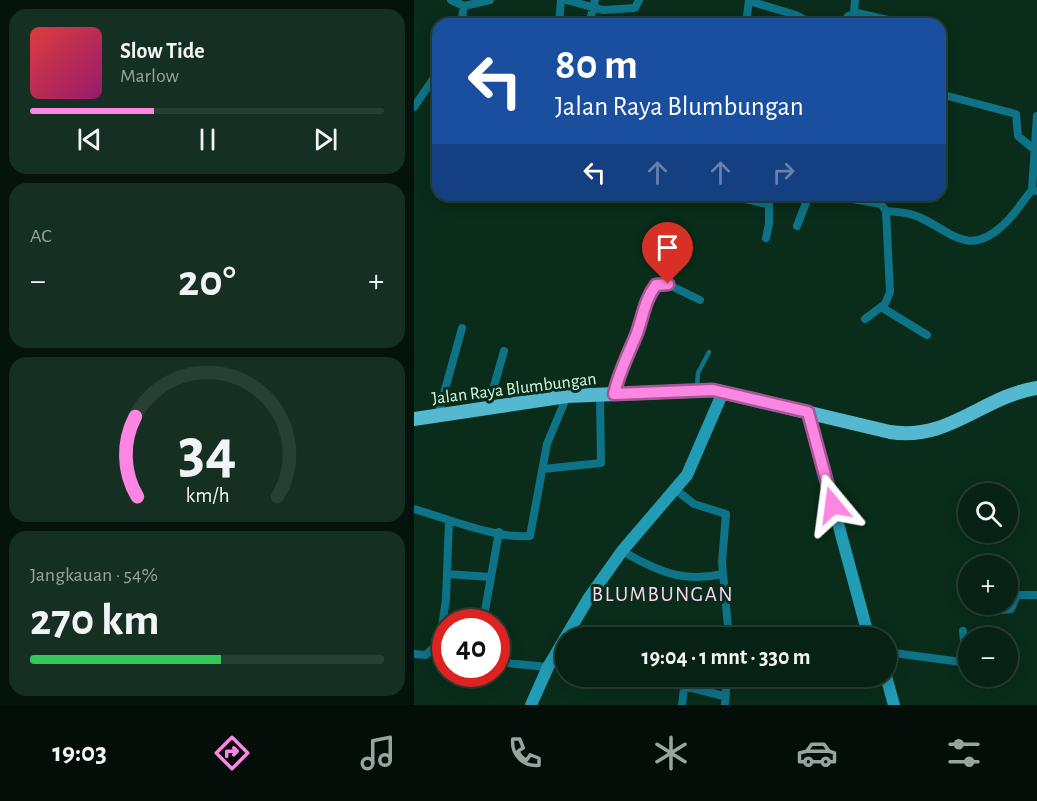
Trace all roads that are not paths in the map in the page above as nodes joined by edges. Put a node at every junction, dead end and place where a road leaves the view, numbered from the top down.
1 (451, 0) edge
2 (490, 0) edge
3 (561, 0) edge
4 (566, 0) edge
5 (639, 0) edge
6 (749, 0) edge
7 (855, 0) edge
8 (467, 3) edge
9 (594, 4) edge
10 (854, 13) junction
11 (463, 18) edge
12 (560, 18) edge
13 (747, 18) edge
14 (801, 18) edge
15 (847, 18) edge
16 (878, 18) edge
17 (432, 84) edge
18 (946, 96) edge
19 (414, 107) edge
20 (1037, 116) edge
21 (1035, 151) junction
22 (1035, 190) edge
23 (768, 201) edge
24 (807, 201) edge
25 (882, 203) edge
26 (797, 226) dead end
27 (766, 238) dead end
28 (700, 300) dead end
29 (881, 307) junction
30 (865, 319) dead end
31 (462, 328) dead end
32 (927, 335) dead end
33 (504, 351) dead end
34 (709, 352) dead end
35 (1037, 388) edge
36 (696, 390) junction
37 (723, 392) junction
38 (607, 394) junction
39 (567, 396) junction
40 (488, 407) junction
41 (808, 412) junction
42 (438, 415) junction
43 (414, 419) edge
44 (543, 469) junction
45 (676, 490) junction
46 (414, 509) edge
47 (449, 521) junction
48 (499, 532) junction
49 (622, 551) junction
50 (447, 574) junction
51 (723, 574) junction
52 (491, 577) junction
53 (1018, 595) edge
54 (1037, 595) edge
55 (445, 609) edge
56 (485, 609) edge
57 (728, 627) edge
58 (866, 627) edge
59 (432, 649) edge
60 (897, 653) edge
61 (414, 654) edge
62 (958, 661) edge
63 (510, 663) edge
64 (548, 667) junction
65 (681, 687) edge
66 (889, 687) edge
67 (684, 688) junction
68 (725, 701) edge
69 (531, 705) edge
70 (682, 705) edge
71 (894, 705) edge

1 - 8 street
2 - 8 street
3 - 12 street
4 - 9 street
5 - 9 street
6 - 13 street
6 - 14 street
7 - 10 street
8 - 11 street
10 - 15 street
10 - 16 street
17 - 19 street
18 - 21 street
20 - 21 street
21 - 22 street
22 - 25 street
23 - 27 street
24 - 26 street
25 - 29 street
28 - 38 street
29 - 30 street
29 - 32 street
31 - 42 street
33 - 40 street
34 - 36 lane
35 - 41 main road, Jalan Raya Blumbungan
36 - 37 main road, Jalan Raya Blumbungan
36 - 38 main road, Jalan Raya Blumbungan
37 - 41 main road, Jalan Raya Blumbungan
37 - 45 street
38 - 39 main road, Jalan Raya Blumbungan
38 - 44 street
39 - 40 main road, Jalan Raya Blumbungan
39 - 44 street
40 - 42 main road, Jalan Raya Blumbungan
41 - 58 street
42 - 43 main road, Jalan Raya Blumbungan
44 - 48 street
45 - 49 street
45 - 51 street
46 - 47 street
47 - 48 street
47 - 50 street
48 - 52 street
49 - 51 street
49 - 64 street
50 - 52 street
50 - 55 street
51 - 57 street
52 - 56 street
53 - 54 street
59 - 61 street
60 - 62 street
63 - 64 street
64 - 69 street
65 - 67 street
66 - 71 street
67 - 68 street
67 - 70 street

